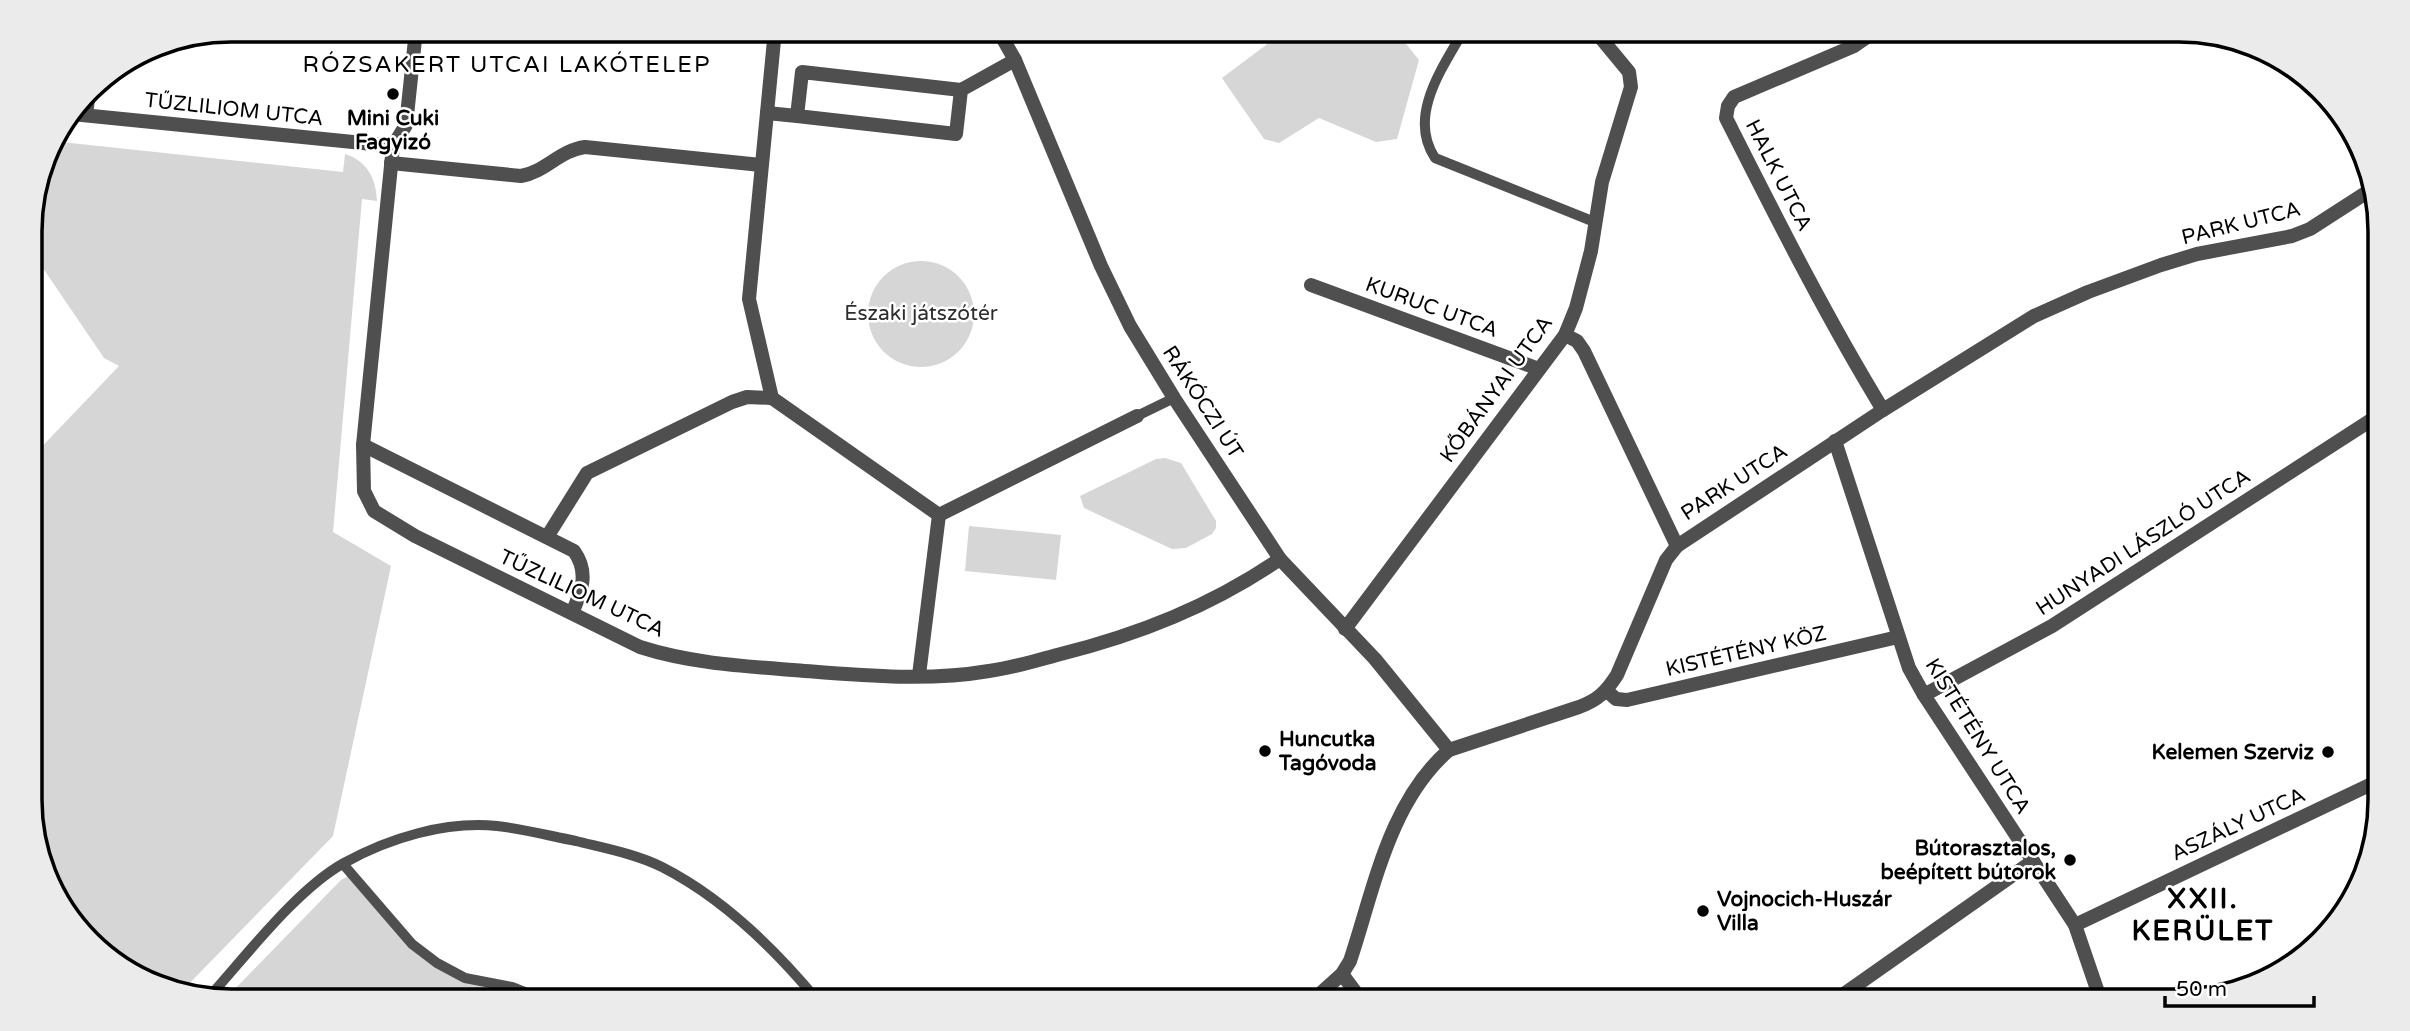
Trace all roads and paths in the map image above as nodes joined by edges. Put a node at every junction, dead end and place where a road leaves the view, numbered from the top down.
1 (415, 42) edge
2 (774, 42) edge
3 (1005, 42) edge
4 (1457, 42) edge
5 (1605, 42) edge
6 (1860, 42) edge
7 (1015, 60) junction
8 (961, 90) junction
9 (89, 106) edge
10 (767, 113) junction
11 (82, 115) edge
12 (88, 116) junction
13 (797, 116) junction
14 (393, 146) junction
15 (391, 163) junction
16 (761, 165) junction
17 (2364, 194) edge
18 (1597, 223) junction
19 (1311, 285) dead end
20 (1565, 335) junction
21 (1539, 369) junction
22 (772, 398) junction
23 (1174, 398) junction
24 (1883, 410) junction
25 (1137, 416) joint
26 (2368, 422) edge
27 (1835, 441) junction
28 (363, 445) junction
29 (939, 515) junction
30 (547, 537) junction
31 (1677, 546) junction
32 (1280, 559) junction
33 (572, 613) junction
34 (1345, 629) junction
35 (1898, 638) junction
36 (919, 675) junction
37 (1607, 691) junction
38 (1924, 695) junction
39 (1449, 750) junction
40 (2368, 786) edge
41 (2033, 861) junction
42 (343, 864) junction
43 (2075, 925) junction
44 (1342, 974) junction
45 (217, 989) edge
46 (517, 989) edge
47 (808, 989) edge
48 (1325, 989) edge
49 (1353, 989) edge
50 (1851, 989) edge
51 (2097, 989) edge

1 - 14 street, TŰZLILIOM UTCA
2 - 10 street
3 - 7 street, RÁKÓCZI ÚT
4 - 18 lane
5 - 18 street, KŐBÁNYAI UTCA
6 - 24 street, HALK UTCA
7 - 8 street
7 - 23 street, RÁKÓCZI ÚT
8 - 13 street
8 - 13 street
9 - 12 lane
10 - 13 street
10 - 16 street
11 - 12 street, TŰZLILIOM UTCA
12 - 14 street, TŰZLILIOM UTCA
14 - 15 street, TŰZLILIOM UTCA
15 - 16 street
15 - 28 street, TŰZLILIOM UTCA
16 - 22 street
17 - 24 street, PARK UTCA
18 - 20 street, KŐBÁNYAI UTCA
19 - 21 street, KURUC UTCA
20 - 21 street, KŐBÁNYAI UTCA
20 - 31 street
21 - 34 street, KŐBÁNYAI UTCA
22 - 29 street
22 - 30 street
23 - 25 lane
23 - 32 street, RÁKÓCZI ÚT
24 - 27 street, PARK UTCA
25 - 29 street
26 - 38 street, HUNYADI LÁSZLÓ UTCA
27 - 31 street, PARK UTCA
27 - 35 street, KISTÉTÉNY UTCA
28 - 30 street
28 - 33 street, TŰZLILIOM UTCA
29 - 36 street
30 - 33 street
31 - 37 street, PARK UTCA
32 - 34 street, RÁKÓCZI ÚT
32 - 36 street, TŰZLILIOM UTCA
33 - 36 street, TŰZLILIOM UTCA
34 - 39 street, RÁKÓCZI ÚT
35 - 37 street, KISTÉTÉNY KÖZ
35 - 38 street, KISTÉTÉNY UTCA
37 - 39 street
38 - 41 street, KISTÉTÉNY UTCA
39 - 44 street
40 - 43 street, ASZÁLY UTCA
41 - 43 street, KISTÉTÉNY UTCA
41 - 50 street
42 - 45 lane
42 - 46 lane
42 - 47 lane
43 - 51 street, KISTÉTÉNY UTCA
44 - 48 street
44 - 49 street

